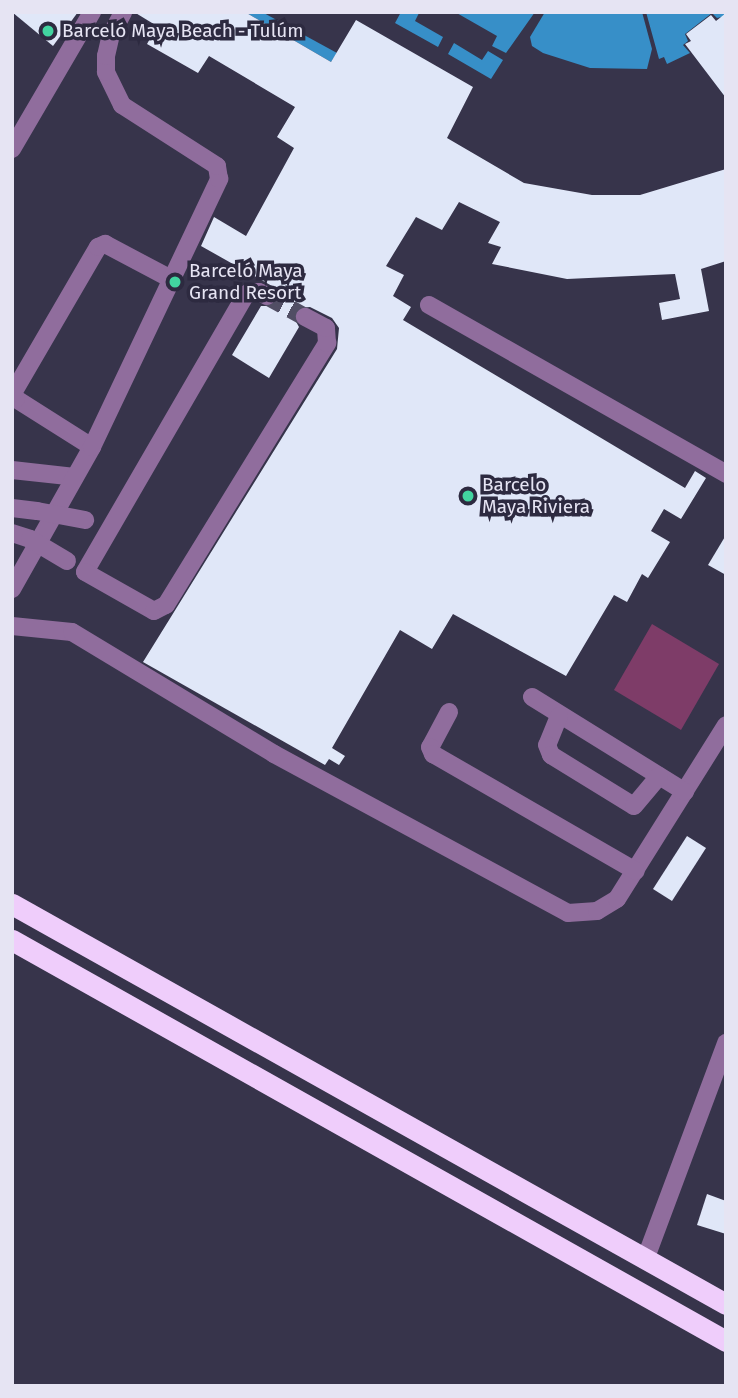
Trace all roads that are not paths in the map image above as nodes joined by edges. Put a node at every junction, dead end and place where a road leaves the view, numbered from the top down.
1 (92, 12) edge
2 (123, 12) edge
3 (12, 149) edge
4 (173, 280) junction
5 (267, 296) dead end
6 (429, 305) dead end
7 (305, 317) tunnel mouth
8 (92, 447) junction
9 (12, 470) edge
10 (726, 474) edge
11 (75, 477) junction
12 (12, 508) edge
13 (113, 525) junction
14 (12, 533) edge
15 (19, 566) edge
16 (85, 572) junction
17 (12, 589) edge
18 (12, 626) edge
19 (532, 697) dead end
20 (449, 712) dead end
21 (559, 716) junction
22 (726, 724) edge
23 (659, 776) junction
24 (685, 792) junction
25 (636, 871) junction
26 (12, 904) edge
27 (12, 940) edge
28 (726, 1043) edge
29 (645, 1259) junction
30 (726, 1304) edge
31 (726, 1341) edge

1 - 3 street
2 - 4 street
4 - 8 street
4 - 8 street
5 - 13 street
6 - 10 street
7 - 16 street
8 - 11 street
9 - 11 street
11 - 15 street
12 - 13 street, bridge
13 - 16 street
14 - 16 street, bridge
15 - 17 street
18 - 25 street
19 - 21 street
20 - 25 street
21 - 23 street
21 - 23 street
22 - 24 street
23 - 24 street
24 - 25 street
26 - 29 highway
27 - 31 highway
28 - 29 street
29 - 30 highway

